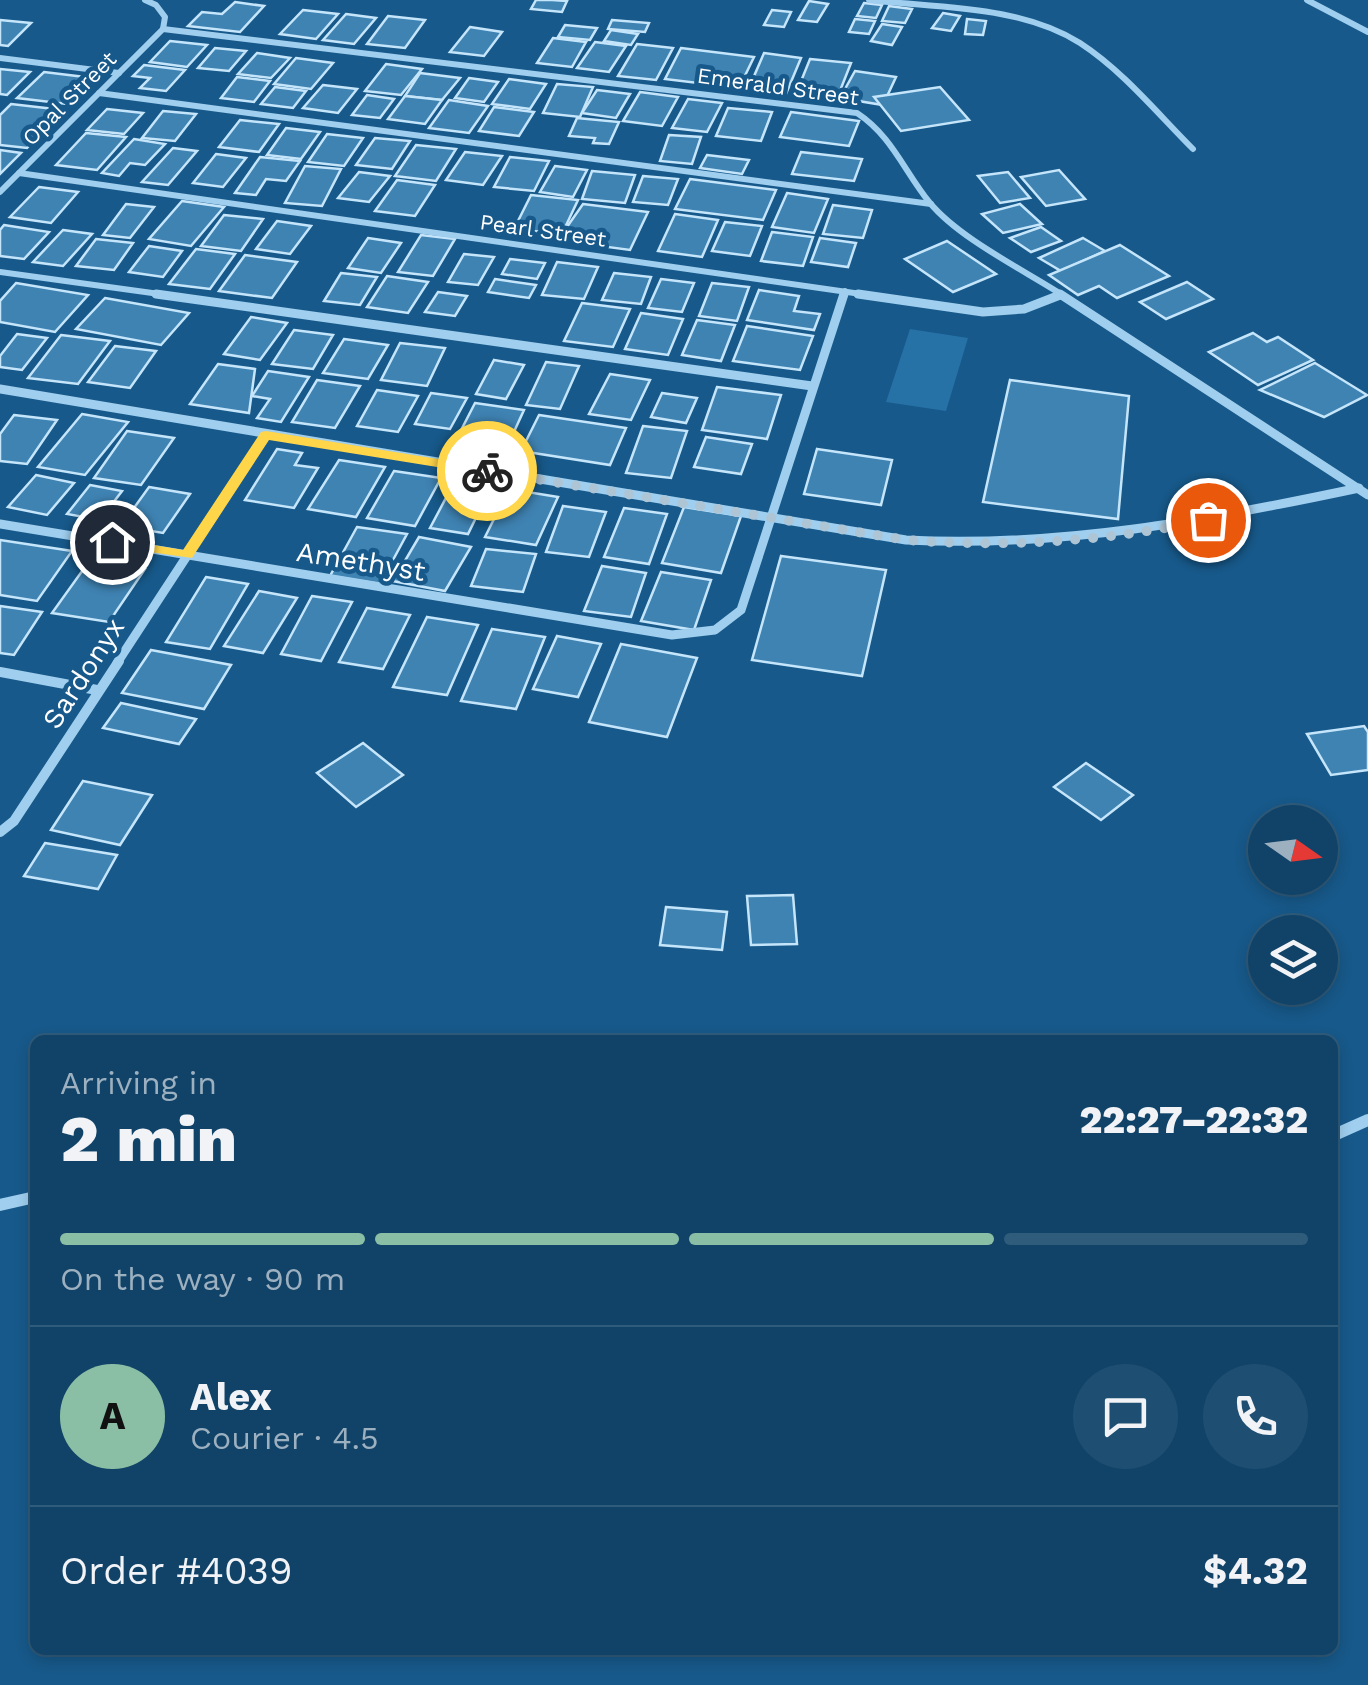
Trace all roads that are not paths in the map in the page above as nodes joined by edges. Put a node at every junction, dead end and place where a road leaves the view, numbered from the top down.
1 (145, 0) edge
2 (869, 0) edge
3 (1308, 0) edge
4 (163, 29) junction
5 (1368, 32) edge
6 (0, 58) edge
7 (119, 73) junction
8 (99, 93) junction
9 (1193, 150) dead end
10 (19, 173) junction
11 (0, 192) edge
12 (931, 204) junction
13 (0, 272) edge
14 (845, 290) junction
15 (1060, 296) junction
16 (812, 386) junction
17 (0, 389) edge
18 (266, 435) junction
19 (1359, 488) junction
20 (1368, 495) edge
21 (772, 517) junction
22 (0, 524) edge
23 (187, 555) junction
24 (0, 672) edge
25 (97, 690) junction
26 (0, 832) edge
27 (1368, 1120) edge
28 (1338, 1133) edge
29 (30, 1198) edge
30 (0, 1205) edge

1 - 4 street
2 - 9 street
3 - 5 street
4 - 7 street, Opal Street
4 - 12 street, Emerald Street
6 - 7 street
7 - 8 street, Opal Street
8 - 10 street, Opal Street
8 - 12 street
10 - 11 street, Opal Street
10 - 14 street, Pearl Street
12 - 15 street, Emerald Street
13 - 16 street
14 - 15 street, Pearl Street
14 - 16 street
15 - 19 street, Emerald Street
16 - 21 street
17 - 18 street
18 - 21 street
18 - 23 street, Sardonyx
19 - 20 street, Emerald Street
19 - 21 street
21 - 23 street, Amethyst
22 - 23 street, Amethyst
23 - 25 street, Sardonyx
24 - 25 street
25 - 26 street, Sardonyx
27 - 28 street
29 - 30 street

